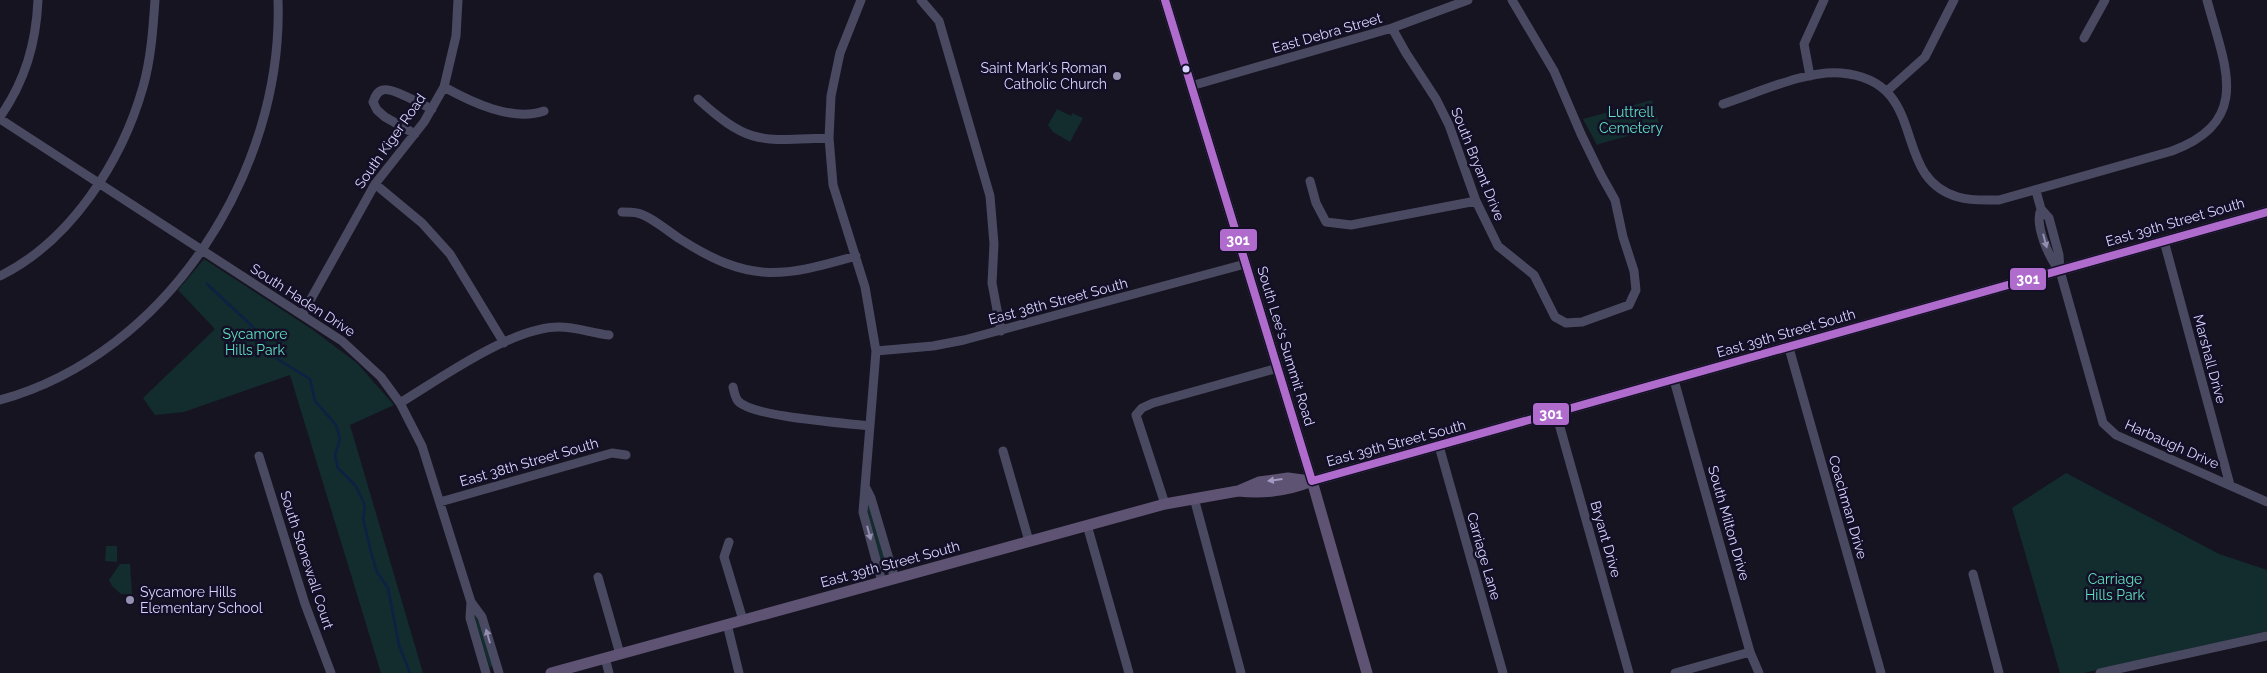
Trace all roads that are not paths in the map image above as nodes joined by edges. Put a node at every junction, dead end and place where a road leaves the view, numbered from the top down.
1 (38, 0) edge
2 (155, 0) edge
3 (278, 0) edge
4 (458, 0) edge
5 (861, 0) edge
6 (921, 0) edge
7 (1165, 0) edge
8 (1468, 0) edge
9 (1512, 0) edge
10 (1824, 0) edge
11 (1954, 0) edge
12 (2104, 0) edge
13 (2207, 0) edge
14 (1392, 28) junction
15 (2084, 38) dead end
16 (1810, 76) junction
17 (1191, 86) junction
18 (444, 87) junction
19 (1887, 91) junction
20 (698, 99) dead end
21 (1724, 104) dead end
22 (432, 109) junction
23 (544, 111) dead end
24 (0, 118) edge
25 (415, 134) junction
26 (829, 138) junction
27 (1310, 181) dead end
28 (98, 183) junction
29 (375, 184) junction
30 (2036, 191) junction
31 (1476, 201) junction
32 (622, 212) dead end
33 (2267, 212) edge
34 (2164, 241) junction
35 (200, 250) junction
36 (856, 256) junction
37 (1246, 264) junction
38 (2060, 271) junction
39 (0, 276) edge
40 (302, 315) junction
41 (1001, 330) junction
42 (609, 335) dead end
43 (504, 343) junction
44 (1789, 348) junction
45 (876, 351) junction
46 (1278, 368) junction
47 (1674, 380) junction
48 (733, 387) dead end
49 (0, 400) edge
50 (400, 403) junction
51 (1556, 413) junction
52 (870, 426) junction
53 (1439, 446) junction
54 (1004, 451) dead end
55 (626, 455) dead end
56 (260, 456) dead end
57 (1312, 481) junction
58 (2230, 485) junction
59 (865, 486) junction
60 (1194, 498) junction
61 (440, 502) junction
62 (2267, 502) edge
63 (1165, 504) junction
64 (1087, 525) junction
65 (1029, 540) junction
66 (729, 542) dead end
67 (1973, 574) dead end
68 (598, 577) dead end
69 (895, 579) junction
70 (882, 582) junction
71 (471, 602) junction
72 (743, 620) junction
73 (727, 624) junction
74 (2267, 636) edge
75 (1750, 652) junction
76 (620, 654) junction
77 (605, 658) junction
78 (330, 673) edge
79 (486, 673) edge
80 (499, 673) edge
81 (551, 673) edge
82 (609, 673) edge
83 (739, 673) edge
84 (1129, 673) edge
85 (1240, 673) edge
86 (1367, 673) edge
87 (1503, 673) edge
88 (1629, 673) edge
89 (1675, 673) edge
90 (1759, 673) edge
91 (1881, 673) edge
92 (1999, 673) edge
93 (2100, 673) edge

1 - 24 street
2 - 28 street
3 - 35 street
4 - 18 street, South Kiger Road
5 - 26 street
6 - 41 street
7 - 17 main road, South Lee's Summit Road
8 - 14 street, East Debra Street
9 - 31 street, South Bryant Drive
10 - 16 street
11 - 19 street
12 - 15 street
13 - 30 street
14 - 17 street, East Debra Street
14 - 31 street, South Bryant Drive
16 - 19 street
16 - 21 street
17 - 37 main road, South Lee's Summit Road
18 - 22 street, South Kiger Road
18 - 23 street
19 - 30 street
20 - 26 street
22 - 25 street, South Kiger Road
22 - 25 street
24 - 28 street, South Haden Drive
25 - 29 street, South Kiger Road
26 - 36 street
27 - 31 street
28 - 35 street, South Haden Drive
28 - 39 street
29 - 40 street, South Kiger Road
29 - 43 street
30 - 38 street, Harbaugh Drive
32 - 36 street
33 - 34 main road, East 39th Street South
34 - 38 main road, East 39th Street South
34 - 58 street, Marshall Drive
35 - 40 street, South Haden Drive
35 - 49 street
36 - 45 street
37 - 41 street, East 38th Street South
37 - 46 main road, South Lee's Summit Road
38 - 44 main road, East 39th Street South
38 - 58 street, Harbaugh Drive
40 - 50 street, South Haden Drive
41 - 45 street, East 38th Street South
42 - 43 street
43 - 50 street
44 - 47 main road, East 39th Street South
44 - 91 street, Coachman Drive
45 - 52 street
46 - 57 main road, South Lee's Summit Road
46 - 63 street
47 - 51 main road, East 39th Street South
47 - 75 street, South Milton Drive
48 - 52 street
50 - 61 street, South Haden Drive
51 - 53 main road, East 39th Street South
51 - 88 street, Bryant Drive
52 - 59 street
53 - 57 main road, East 39th Street South
53 - 87 street, Carriage Lane
54 - 65 street
55 - 61 street, East 38th Street South
56 - 78 street, South Stonewall Court
57 - 60 main road, East 39th Street South
57 - 86 main road, South Lee's Summit Road
58 - 62 street, Harbaugh Drive
59 - 69 street
59 -> 70 street
60 - 63 main road, East 39th Street South
60 - 85 street
61 - 71 street, South Haden Drive
63 - 64 main road, East 39th Street South
64 - 65 main road, East 39th Street South
64 - 84 street
65 - 69 main road, East 39th Street South
66 - 72 street
67 - 92 street
68 - 76 street
69 - 70 main road, East 39th Street South
70 - 72 main road, East 39th Street South
71 - 79 street, South Haden Drive
80 -> 71 street, South Haden Drive
72 - 73 main road, East 39th Street South
73 - 76 main road, East 39th Street South
73 - 83 street
74 - 93 street
75 - 89 street
75 - 90 street, South Milton Drive
76 - 77 main road, East 39th Street South
77 - 81 main road, East 39th Street South
77 - 82 street

